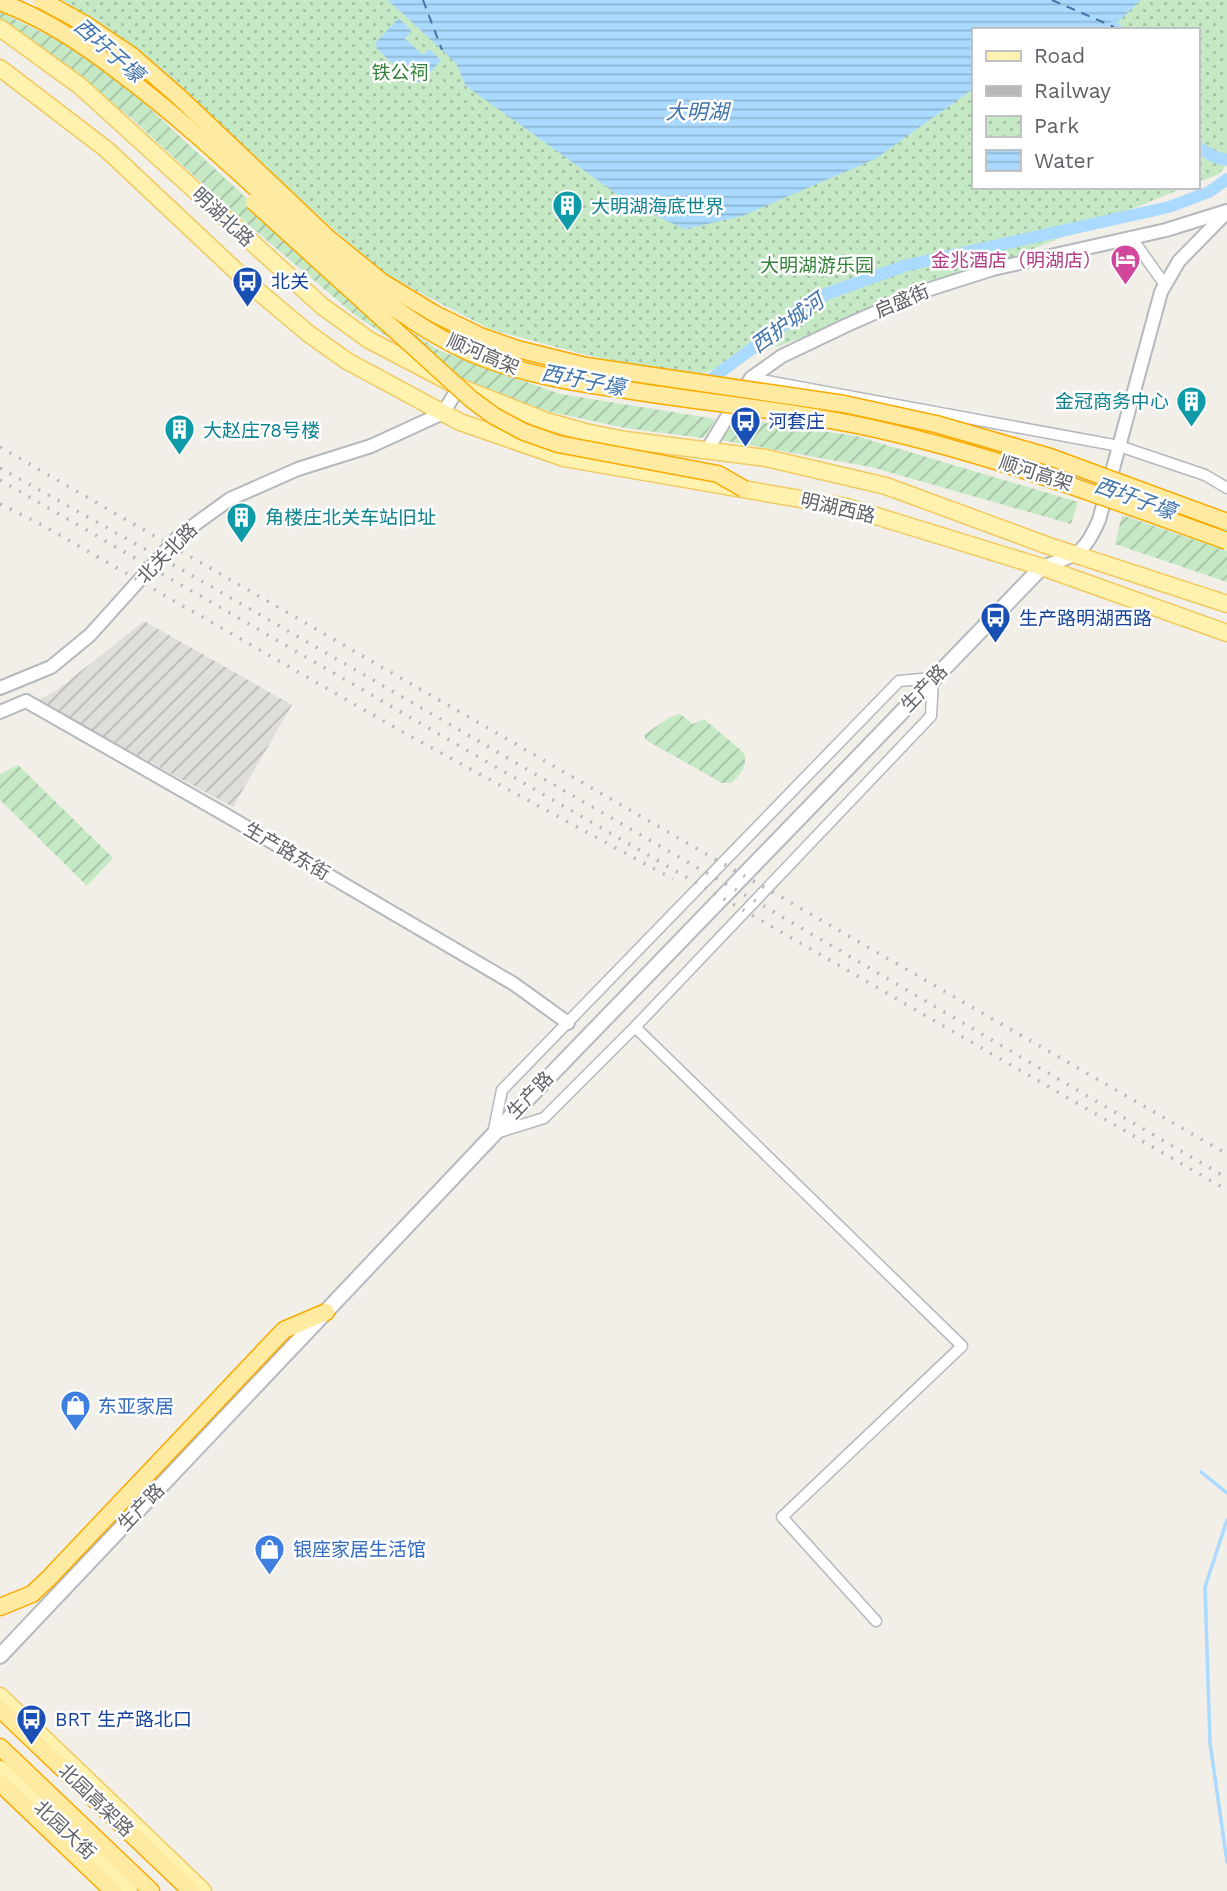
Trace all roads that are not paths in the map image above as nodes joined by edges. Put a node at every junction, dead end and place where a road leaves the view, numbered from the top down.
1 (41, 0) edge
2 (0, 2) edge
3 (0, 28) edge
4 (0, 68) edge
5 (122, 74) junction
6 (1226, 216) edge
7 (1131, 237) junction
8 (1165, 285) junction
9 (751, 378) junction
10 (459, 387) junction
11 (443, 413) junction
12 (1119, 446) junction
13 (707, 450) junction
14 (1227, 488) edge
15 (744, 489) junction
16 (1227, 522) edge
17 (1227, 541) edge
18 (1076, 555) junction
19 (1042, 567) junction
20 (1227, 604) edge
21 (1227, 633) edge
22 (933, 678) junction
23 (0, 688) edge
24 (0, 712) edge
25 (568, 1023) junction
26 (635, 1027) junction
27 (493, 1134) junction
28 (326, 1312) junction
29 (0, 1607) edge
30 (876, 1620) dead end
31 (0, 1656) edge
32 (0, 1696) edge
33 (0, 1709) edge
34 (0, 1747) edge
35 (0, 1769) edge
36 (0, 1783) edge
37 (113, 1891) edge
38 (130, 1891) edge
39 (151, 1891) edge
40 (191, 1891) edge
41 (203, 1891) edge

1 - 16 highway, 顺河高架, bridge
2 - 5 highway, 顺河高架, bridge
3 - 10 main road, 明湖北路
4 - 11 main road, 明湖北路
5 - 15 highway, bridge
5 - 17 highway, 顺河高架, bridge
6 - 7 street, 启盛街
6 - 8 street
7 - 8 street
7 - 9 street, 启盛街
8 - 12 street
9 - 12 street
9 - 13 street, 启盛街, bridge
10 - 11 street
10 - 13 main road, 明湖西路
11 - 15 main road, 明湖西路
11 - 23 street, 北关北路
12 - 14 street
12 - 18 street, bridge
13 - 18 main road, 明湖西路
15 - 19 main road, 明湖西路
18 - 19 street, 生产路
18 - 20 main road, 明湖西路
19 - 21 main road, 明湖西路
19 - 22 main road, 生产路
22 - 25 street
22 - 26 street
22 - 27 main road, 生产路
24 - 25 street, 生产路东街
25 - 27 street
26 - 27 street
26 - 30 street
27 - 28 main road, 生产路
28 - 29 highway
28 - 31 main road, 生产路
32 - 41 main road
33 - 40 highway, 北园高架路
34 - 39 highway, 北园高架路
35 - 38 main road, 北园大街
36 - 37 highway

